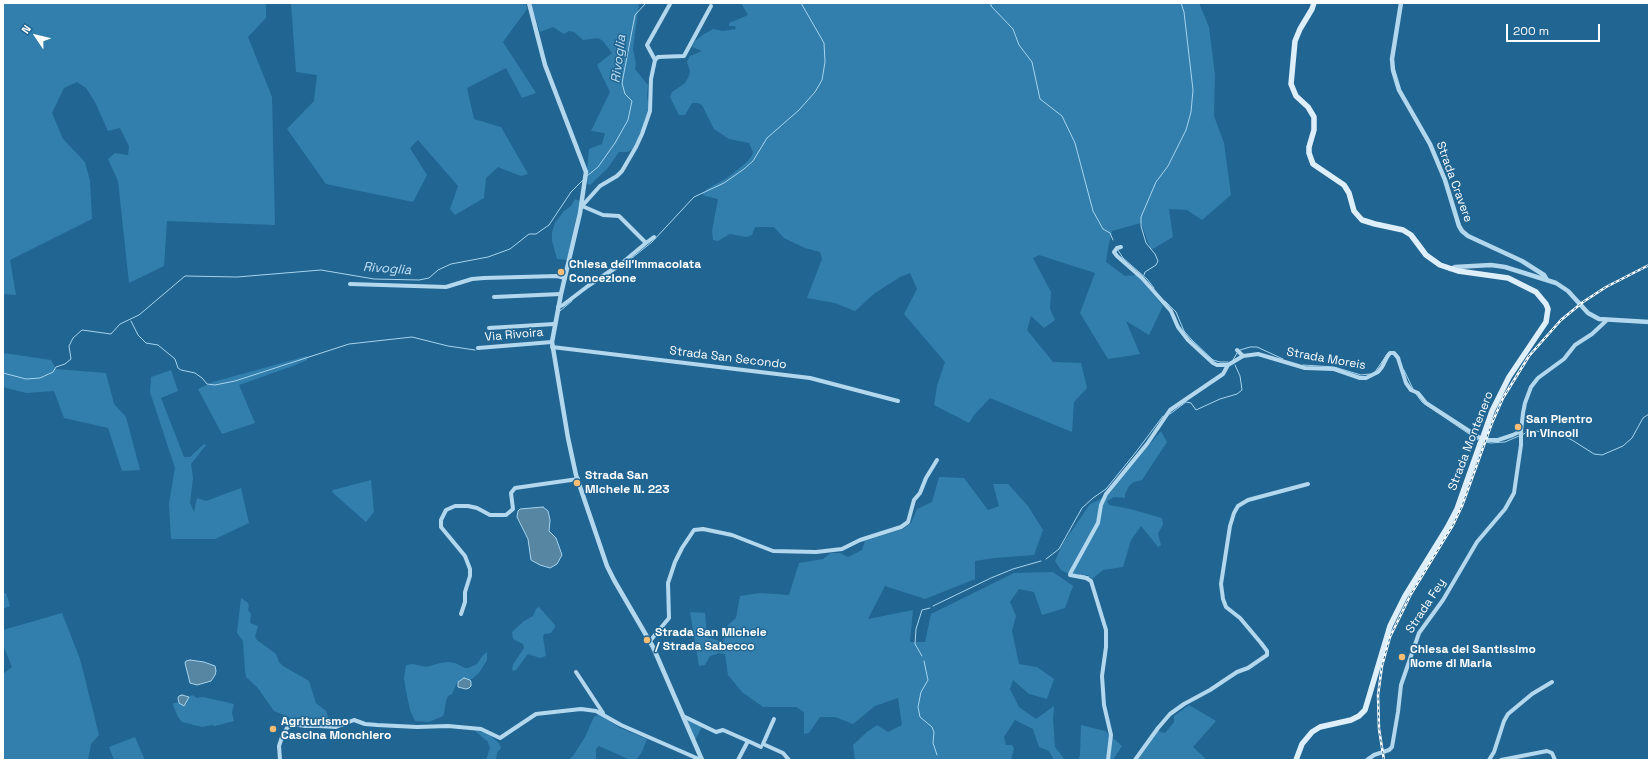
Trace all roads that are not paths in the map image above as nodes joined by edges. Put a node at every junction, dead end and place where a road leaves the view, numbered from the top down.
1 (530, 3) edge
2 (1314, 3) edge
3 (1401, 3) edge
4 (670, 4) dead end
5 (711, 6) dead end
6 (655, 60) junction
7 (582, 206) junction
8 (654, 237) dead end
9 (646, 243) junction
10 (1121, 247) dead end
11 (1449, 269) junction
12 (565, 278) junction
13 (1547, 280) junction
14 (350, 284) dead end
15 (561, 294) junction
16 (494, 297) dead end
17 (558, 307) junction
18 (1606, 321) junction
19 (1649, 322) edge
20 (554, 324) junction
21 (489, 328) dead end
22 (552, 342) junction
23 (478, 348) dead end
24 (552, 348) junction
25 (1228, 365) junction
26 (898, 401) dead end
27 (1521, 434) junction
28 (937, 460) dead end
29 (578, 480) junction
30 (1308, 484) dead end
31 (461, 614) dead end
32 (650, 641) junction
33 (576, 672) dead end
34 (1552, 682) dead end
35 (603, 714) junction
36 (683, 716) junction
37 (774, 719) dead end
38 (748, 741) junction
39 (761, 747) dead end
40 (280, 760) edge
41 (702, 760) edge
42 (738, 760) edge
43 (789, 760) edge
44 (1108, 760) edge
45 (1136, 760) edge
46 (1296, 760) edge
47 (1367, 760) edge
48 (1489, 760) edge
49 (1501, 760) edge
50 (1555, 760) edge

1 - 7 street
2 - 11 main road, Strada Montenero
3 - 13 street, Strada Cravere
4 - 6 street
5 - 6 street
6 - 7 street
7 - 9 street
7 - 12 street
8 - 9 street
9 - 17 street
10 - 25 street
11 - 13 street, Strada Cravere
11 - 46 main road, Strada Montenero, bridge
12 - 14 street
12 - 15 street
13 - 18 street, Strada Cravere
15 - 16 street
15 - 17 street
17 - 20 street
18 - 19 street, Strada Cravere
18 - 27 street
20 - 21 street
20 - 22 street
22 - 23 street, Via Rivoira
22 - 24 street
24 - 26 street, Strada San Secondo
24 - 29 street
25 - 27 street, Strada Moreis
25 - 44 street
27 - 47 street, Strada Fey
28 - 32 street
29 - 31 street
29 - 32 street
30 - 45 street
32 - 36 street
33 - 35 street
34 - 48 street
35 - 40 street
35 - 41 street
36 - 38 street
36 - 41 street
37 - 43 street
38 - 39 street
38 - 42 street
49 - 50 street

